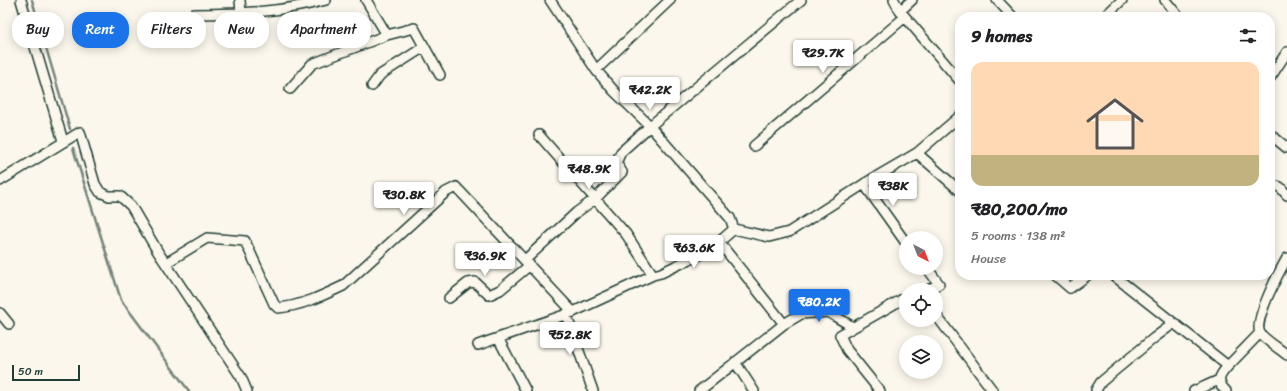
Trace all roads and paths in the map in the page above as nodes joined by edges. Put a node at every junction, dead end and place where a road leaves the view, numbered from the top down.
1 (21, 0) edge
2 (240, 0) edge
3 (326, 0) edge
4 (366, 0) edge
5 (550, 0) edge
6 (670, 0) edge
7 (801, 0) edge
8 (894, 0) edge
9 (912, 0) edge
10 (997, 0) edge
11 (1122, 0) edge
12 (1164, 0) edge
13 (241, 12) edge
14 (256, 12) edge
15 (1008, 12) edge
16 (1109, 12) edge
17 (1175, 12) edge
18 (903, 14) junction
19 (387, 35) junction
20 (424, 47) junction
21 (1287, 52) edge
22 (596, 70) junction
23 (1275, 70) edge
24 (440, 75) dead end
25 (955, 75) edge
26 (372, 86) dead end
27 (290, 89) dead end
28 (955, 120) edge
29 (650, 126) junction
30 (539, 135) dead end
31 (1275, 138) edge
32 (63, 141) junction
33 (754, 146) dead end
34 (1287, 148) edge
35 (917, 153) junction
36 (0, 181) edge
37 (864, 184) junction
38 (1277, 186) dead end
39 (955, 187) edge
40 (1287, 195) edge
41 (595, 199) junction
42 (734, 229) junction
43 (899, 233) edge
44 (719, 242) junction
45 (1287, 258) edge
46 (166, 263) junction
47 (528, 263) junction
48 (1275, 270) edge
49 (653, 275) junction
50 (1061, 280) edge
51 (1081, 280) edge
52 (1118, 280) edge
53 (1271, 280) edge
54 (449, 298) dead end
55 (899, 301) edge
56 (0, 313) edge
57 (570, 313) junction
58 (1174, 323) junction
59 (9, 324) dead end
60 (784, 324) junction
61 (943, 324) edge
62 (853, 327) junction
63 (1260, 333) junction
64 (498, 338) junction
65 (478, 345) dead end
66 (1287, 355) edge
67 (735, 362) junction
68 (1228, 366) junction
69 (1219, 380) junction
70 (247, 391) edge
71 (526, 391) edge
72 (593, 391) edge
73 (699, 391) edge
74 (754, 391) edge
75 (880, 391) edge
76 (993, 391) edge
77 (1096, 391) edge
78 (1194, 391) edge
79 (1226, 391) edge

1 - 32 street
2 - 13 street
3 - 14 street
4 - 19 street
5 - 22 street
6 - 22 street
7 - 29 street
8 - 18 street
9 - 18 street
10 - 15 street
11 - 16 street
12 - 17 street
18 - 25 street
18 - 33 street
19 - 20 street
19 - 27 street
20 - 24 street
20 - 26 street
21 - 23 street
22 - 29 street
28 - 35 street
29 - 41 street
29 - 42 street
30 - 41 street
31 - 34 street
32 - 36 street
32 - 46 street
35 - 37 street
35 - 39 street
37 - 42 street
37 - 43 street
38 - 40 street
41 - 47 street
41 - 49 street
42 - 44 street
44 - 49 street
44 - 60 street
45 - 48 street
46 - 47 street
46 - 70 street
47 - 54 street
47 - 57 street
49 - 57 street
50 - 51 street
52 - 58 street
53 - 63 street
55 - 62 street
56 - 59 street
57 - 64 street
57 - 72 street
58 - 68 street
58 - 77 street
60 - 62 street
60 - 67 street
61 - 76 street
62 - 75 street
63 - 66 street
63 - 68 street
64 - 65 street
64 - 71 street
67 - 73 street
67 - 74 street
68 - 69 street
69 - 78 street
69 - 79 street

